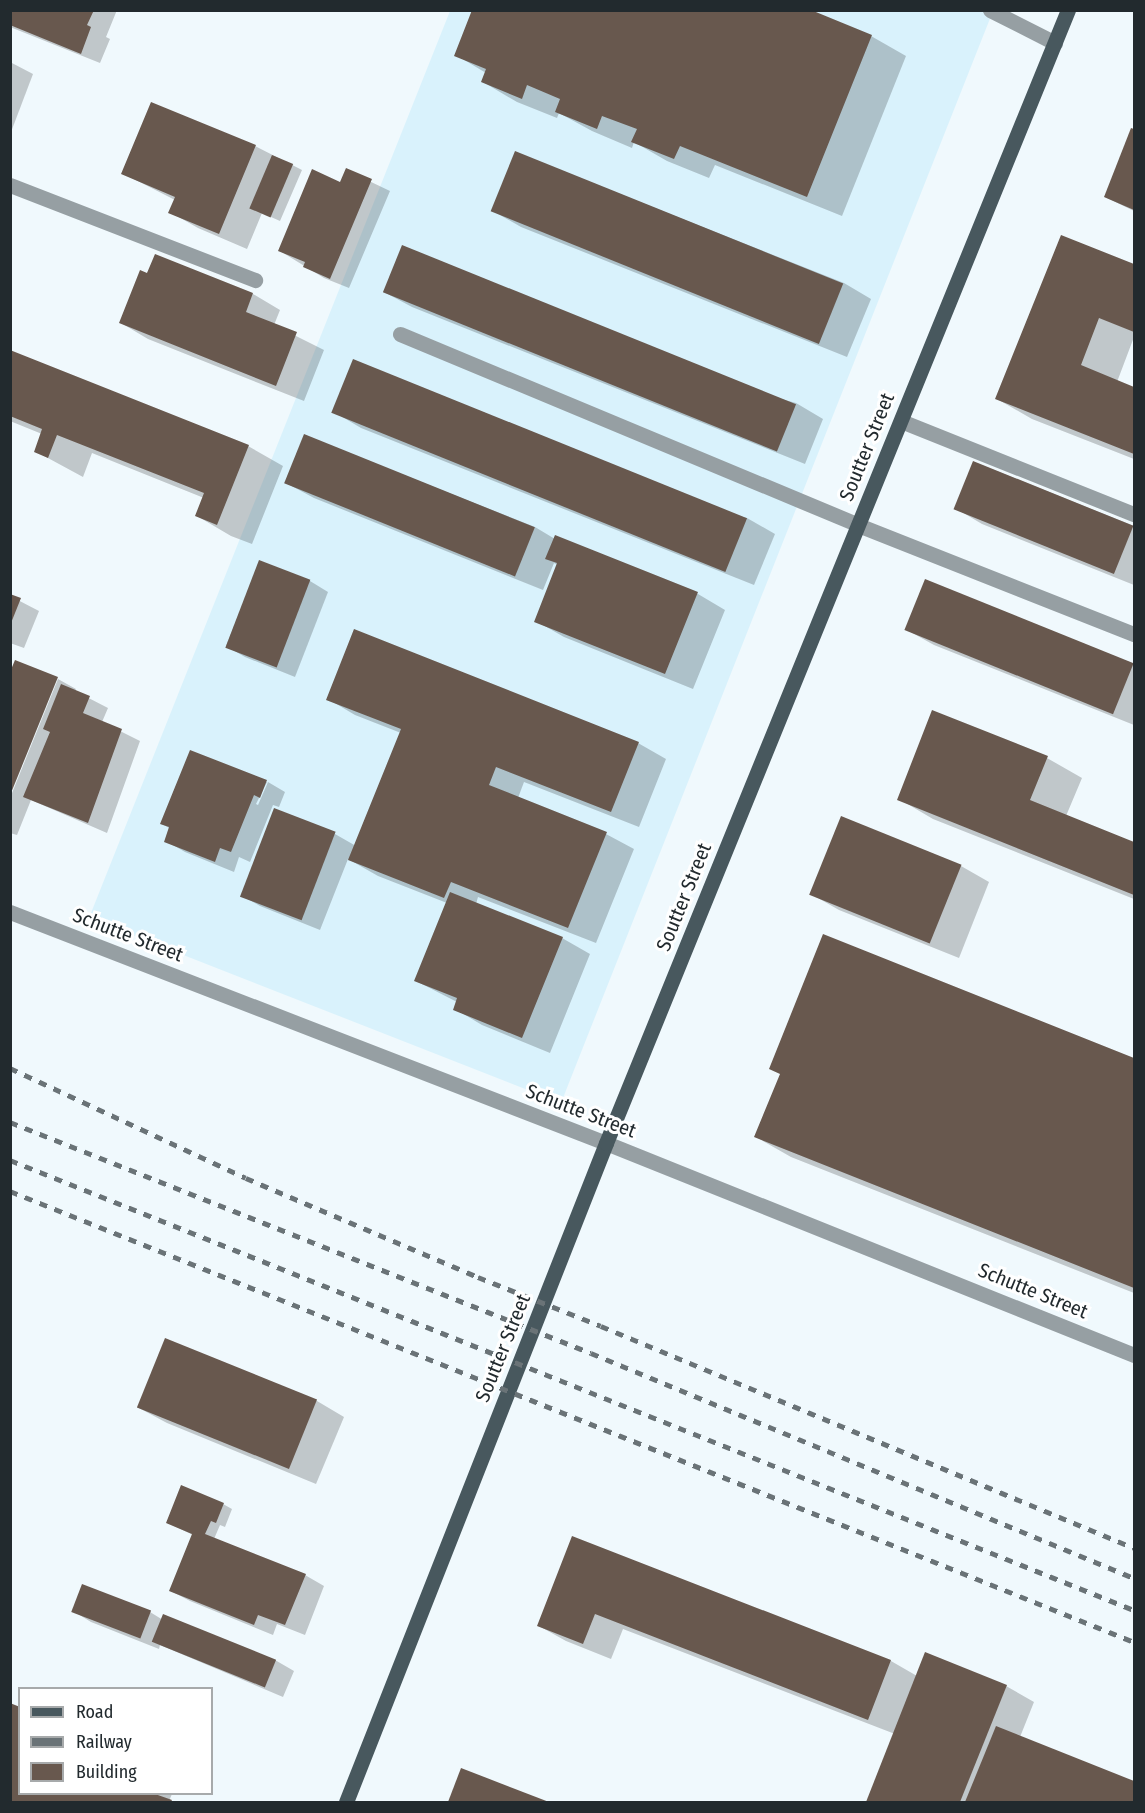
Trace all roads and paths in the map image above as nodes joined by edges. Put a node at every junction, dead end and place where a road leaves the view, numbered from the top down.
1 (990, 10) edge
2 (1068, 10) edge
3 (1055, 43) junction
4 (10, 185) edge
5 (255, 280) dead end
6 (400, 334) dead end
7 (901, 421) junction
8 (1134, 514) edge
9 (858, 525) junction
10 (1134, 634) edge
11 (10, 912) edge
12 (606, 1143) junction
13 (1134, 1355) edge
14 (346, 1803) edge

1 - 3 street
2 - 3 main road, Soutter Street
3 - 7 main road, Soutter Street
4 - 5 street
6 - 9 street
7 - 8 street
7 - 9 main road, Soutter Street
9 - 10 street
9 - 12 main road, Soutter Street
11 - 12 street, Schutte Street
12 - 13 street, Schutte Street
12 - 14 main road, Soutter Street

